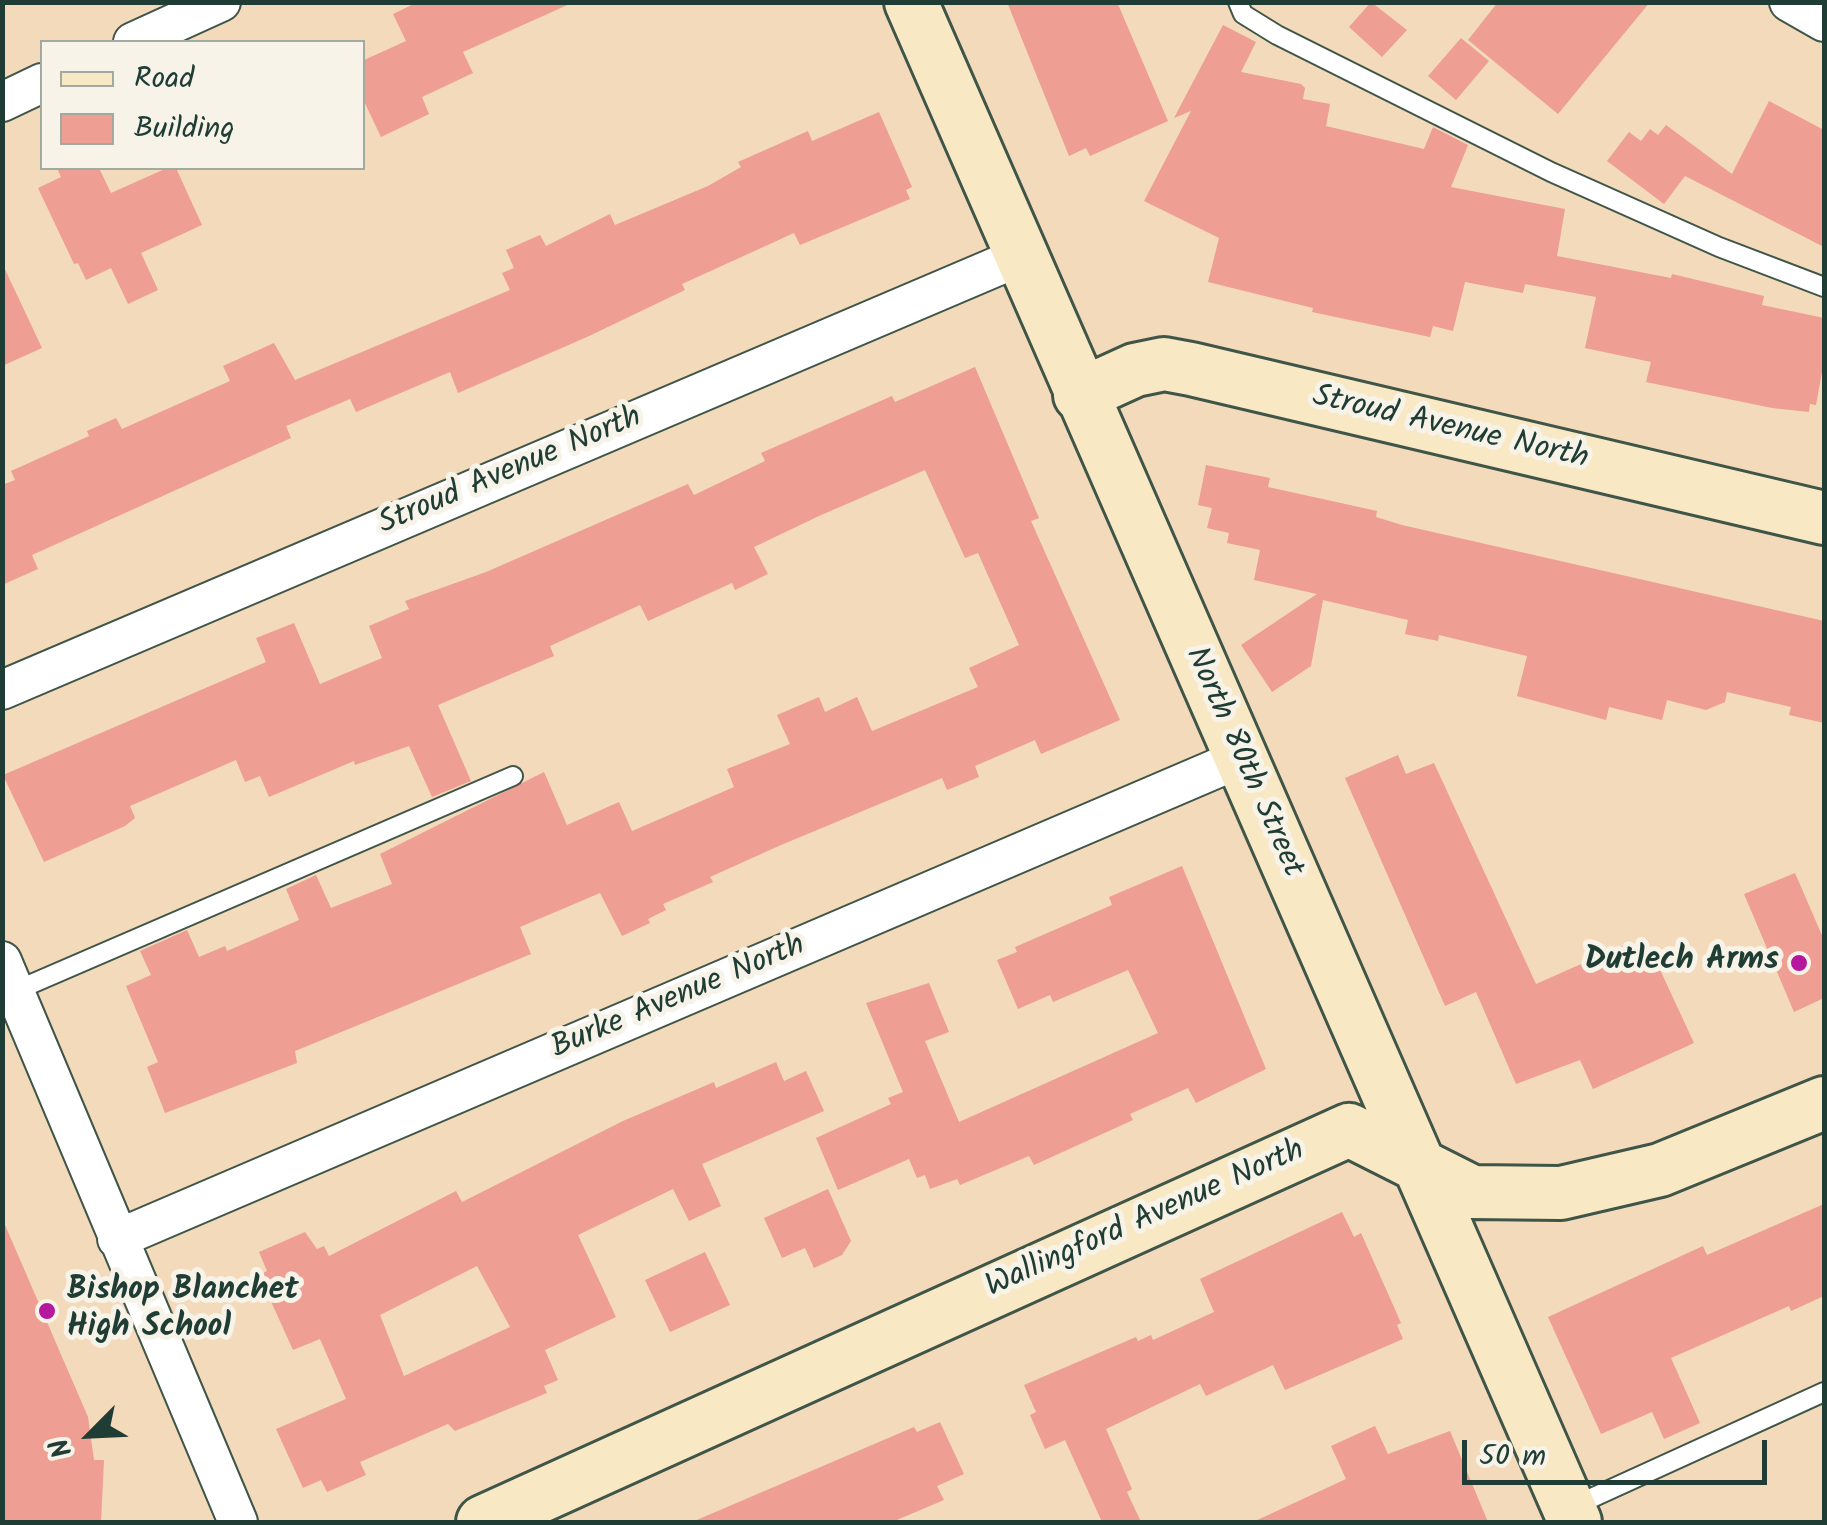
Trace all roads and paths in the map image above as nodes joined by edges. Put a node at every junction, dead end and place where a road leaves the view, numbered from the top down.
1 (221, 2) edge
2 (911, 2) edge
3 (1238, 2) edge
4 (1790, 2) edge
5 (1824, 22) edge
6 (137, 40) edge
7 (40, 85) edge
8 (2, 102) edge
9 (1020, 257) junction
10 (1824, 288) edge
11 (1080, 396) junction
12 (1824, 518) edge
13 (2, 690) edge
14 (1241, 758) junction
15 (514, 776) dead end
16 (9, 976) edge
17 (1824, 1103) edge
18 (1414, 1162) junction
19 (116, 1240) junction
20 (1824, 1392) edge
21 (1572, 1515) edge
22 (238, 1522) edge
23 (483, 1522) edge

1 - 6 street
2 - 9 street, North 80th Street
3 - 10 lane
4 - 5 street
7 - 8 street
9 - 11 street, North 80th Street
9 - 13 street, Stroud Avenue North
11 - 12 street, Stroud Avenue North
11 - 14 street, North 80th Street
14 - 18 street, North 80th Street
14 - 19 street, Burke Avenue North
15 - 16 lane
16 - 19 street
17 - 18 street, Wallingford Avenue North
18 - 21 street, North 80th Street
18 - 23 street, Wallingford Avenue North
19 - 22 street
20 - 21 lane

